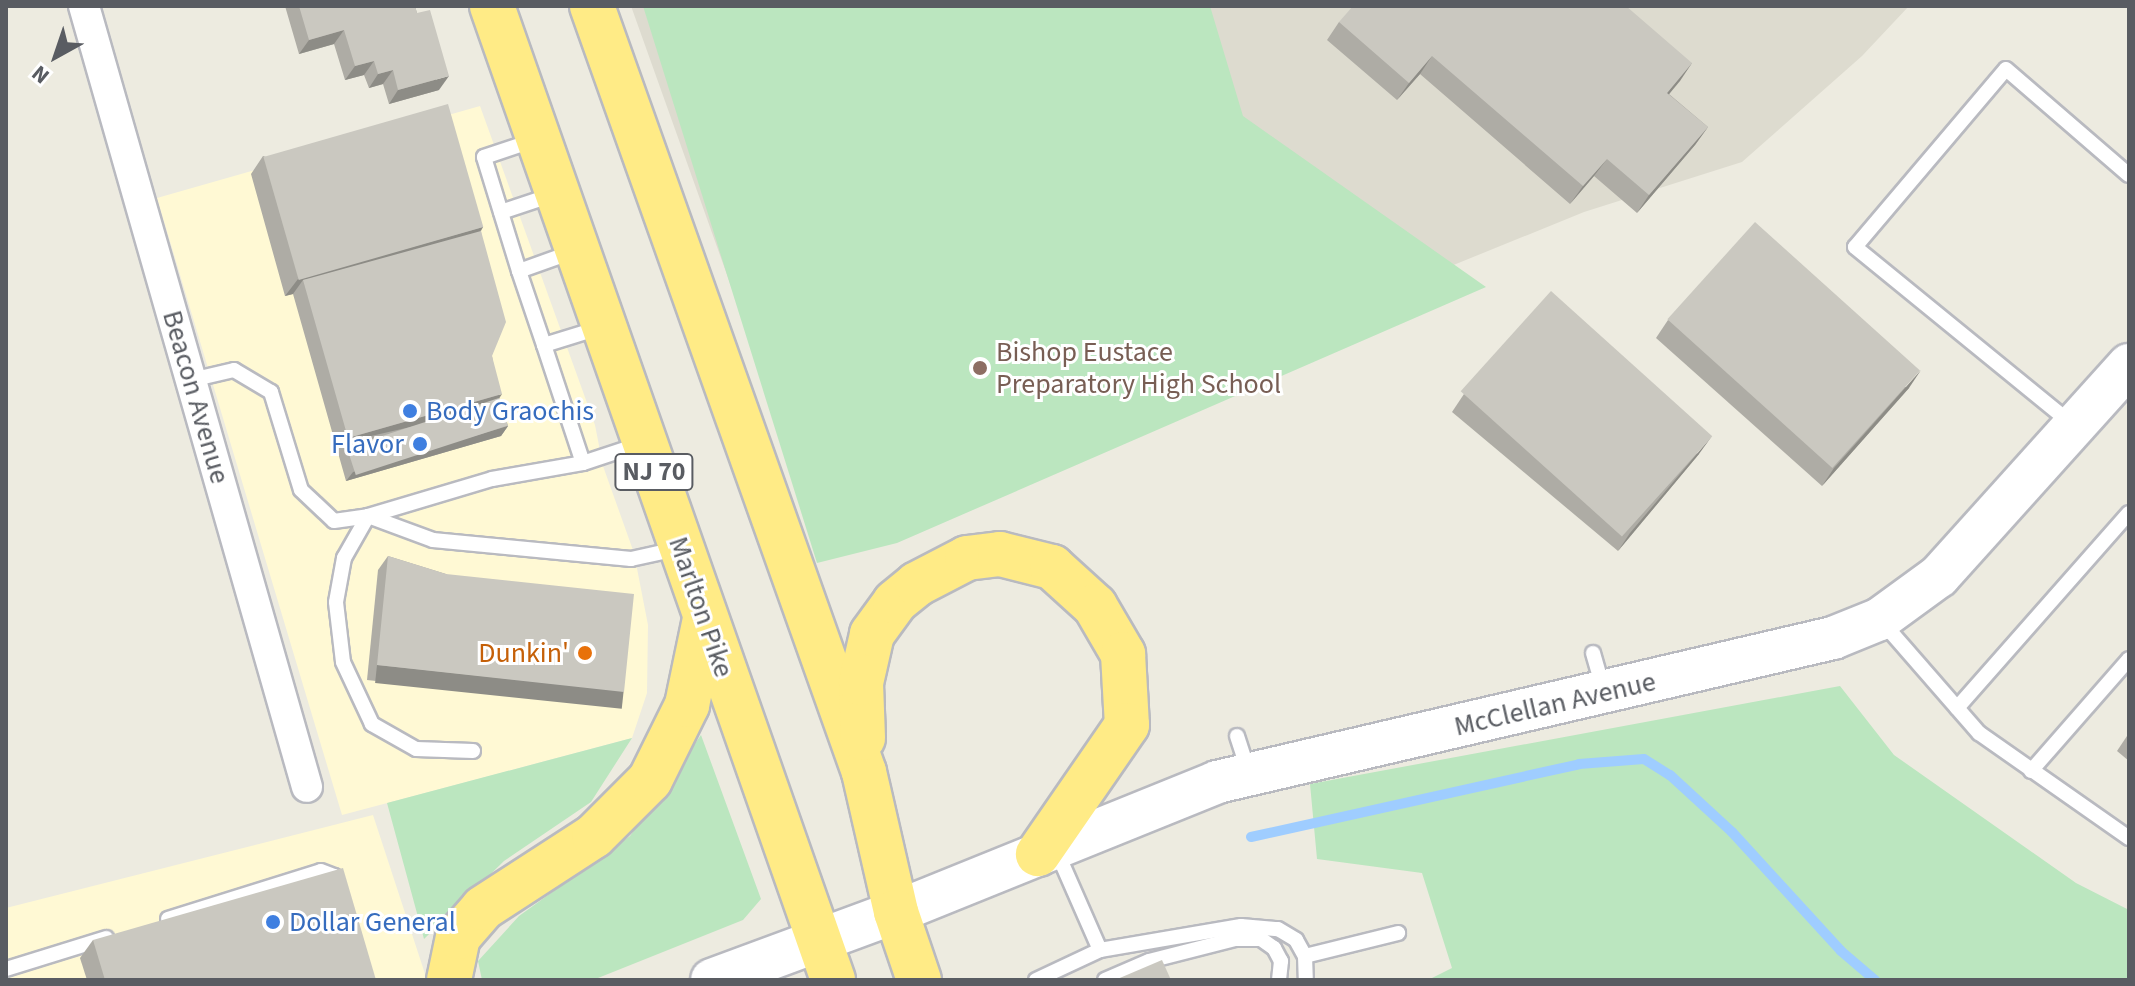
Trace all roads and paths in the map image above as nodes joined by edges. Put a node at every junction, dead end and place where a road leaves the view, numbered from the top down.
1 (84, 6) edge
2 (492, 6) edge
3 (592, 6) edge
4 (537, 140) junction
5 (2129, 175) edge
6 (556, 194) junction
7 (501, 212) junction
8 (576, 251) junction
9 (519, 271) junction
10 (603, 326) junction
11 (544, 345) junction
12 (2129, 365) edge
13 (191, 380) junction
14 (2075, 427) junction
15 (644, 443) junction
16 (583, 463) junction
17 (2129, 513) edge
18 (368, 516) junction
19 (680, 548) junction
20 (705, 619) junction
21 (1880, 619) junction
22 (2129, 659) edge
23 (1957, 708) junction
24 (473, 751) dead end
25 (2031, 771) junction
26 (864, 772) junction
27 (307, 787) dead end
28 (2129, 838) edge
29 (1046, 850) junction
30 (343, 905) edge
31 (896, 912) junction
32 (155, 923) edge
33 (125, 932) edge
34 (1398, 933) dead end
35 (819, 937) junction
36 (1100, 950) junction
37 (1305, 956) junction
38 (6, 969) edge
39 (449, 980) edge
40 (712, 980) edge
41 (833, 980) edge
42 (919, 980) edge
43 (1036, 980) edge
44 (1105, 980) edge
45 (1279, 980) edge
46 (1306, 980) edge

1 - 13 street, Beacon Avenue
2 - 4 highway, Marlton Pike / NJ 70
3 - 26 highway
4 - 6 highway, Marlton Pike / NJ 70
4 - 7 lane
5 - 14 lane
6 - 7 lane
6 - 8 highway, Marlton Pike / NJ 70
7 - 9 lane
8 - 9 lane
8 - 10 highway, Marlton Pike / NJ 70
9 - 11 lane
10 - 11 lane
10 - 15 highway, Marlton Pike / NJ 70
11 - 16 lane
12 - 14 street, McClellan Avenue
13 - 18 lane
13 - 27 street, Beacon Avenue
14 - 21 street, McClellan Avenue
15 - 16 lane
15 - 19 highway, Marlton Pike / NJ 70
16 - 18 lane
17 - 23 lane
18 - 19 lane
18 - 24 lane
19 - 20 highway, Marlton Pike / NJ 70
20 - 35 highway, Marlton Pike / NJ 70
20 - 39 highway
21 - 23 lane
21 - 29 street, McClellan Avenue
22 - 25 lane
23 - 25 lane
25 - 28 lane
26 - 29 highway
26 - 31 highway
29 - 31 street, McClellan Avenue
29 - 36 lane
30 - 32 lane
31 - 35 street, McClellan Avenue
31 - 42 highway
33 - 38 lane
34 - 37 lane
35 - 40 street, McClellan Avenue
35 - 41 highway, Marlton Pike / NJ 70
36 - 37 lane
36 - 43 lane
37 - 46 lane
44 - 45 lane

